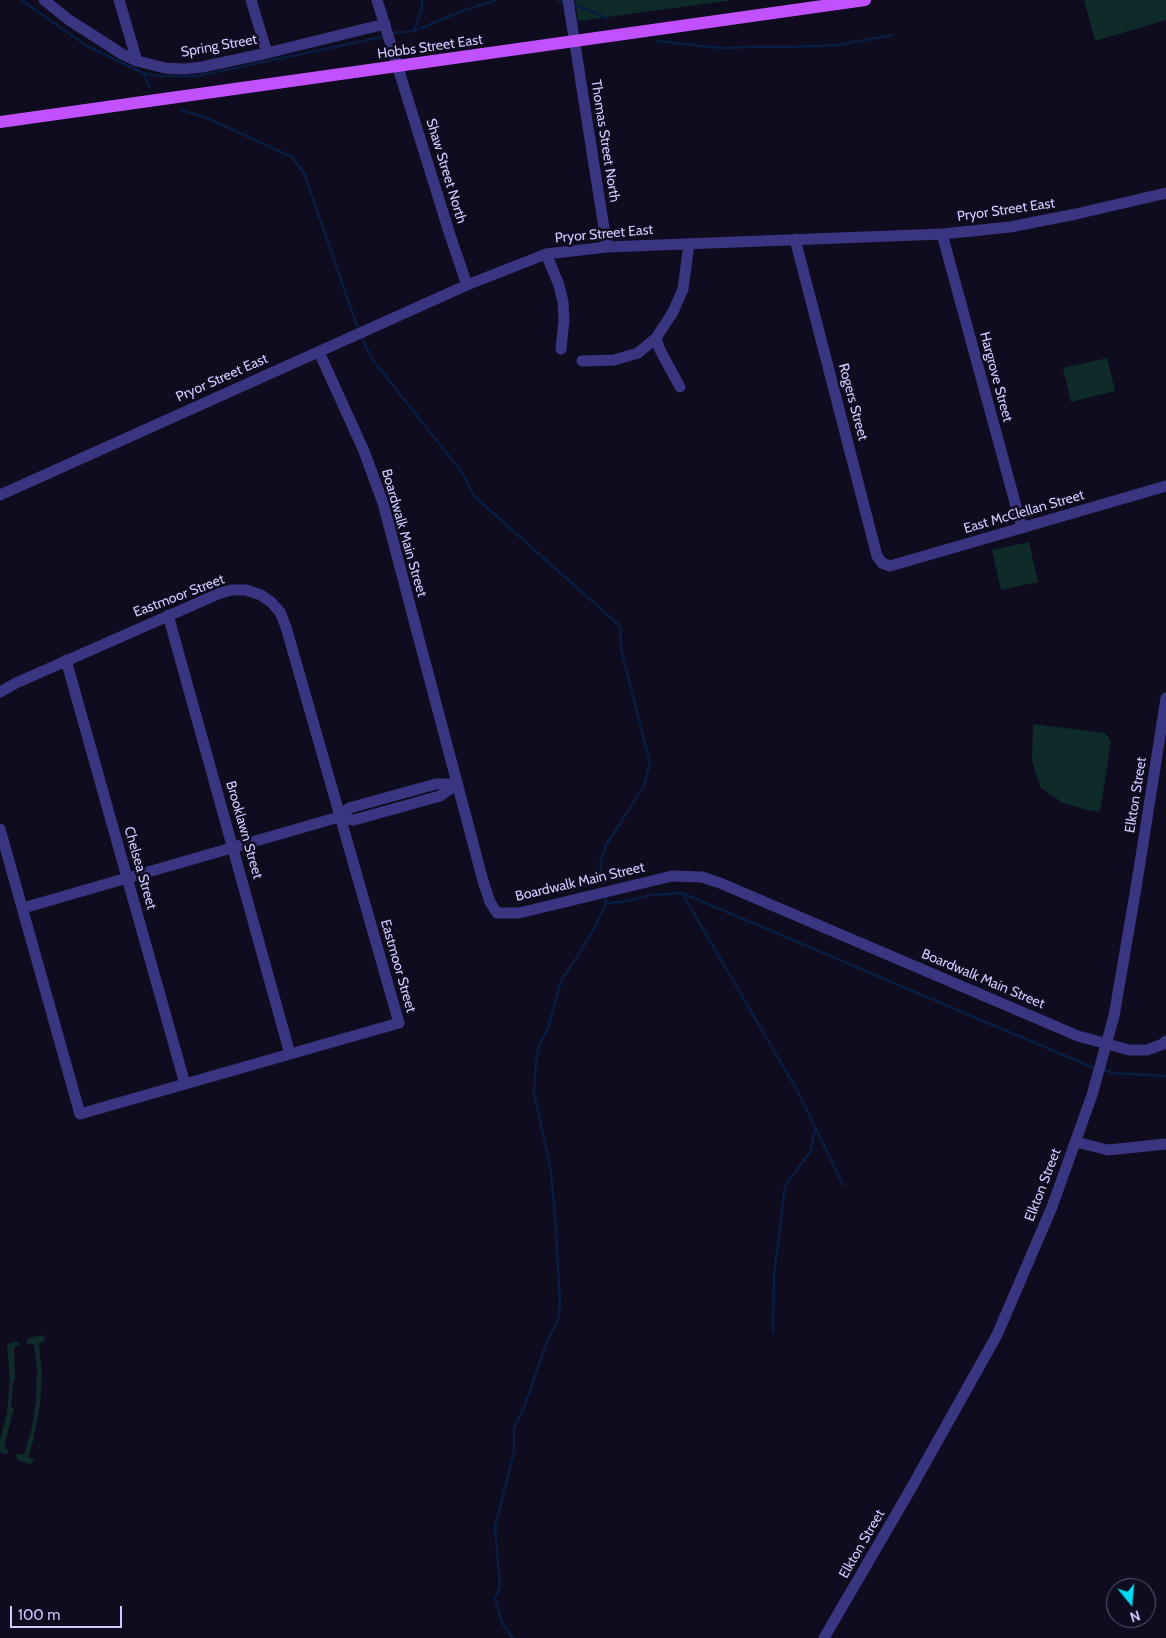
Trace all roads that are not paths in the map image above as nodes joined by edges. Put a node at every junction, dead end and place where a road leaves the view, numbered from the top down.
1 (44, 0) edge
2 (119, 0) edge
3 (251, 0) edge
4 (377, 0) edge
5 (568, 0) edge
6 (865, 0) edge
7 (385, 24) junction
8 (575, 40) junction
9 (267, 53) junction
10 (137, 61) junction
11 (397, 66) junction
12 (0, 122) edge
13 (1166, 193) edge
14 (942, 234) junction
15 (795, 239) junction
16 (689, 244) junction
17 (607, 247) junction
18 (546, 254) junction
19 (468, 285) junction
20 (656, 338) junction
21 (561, 348) dead end
22 (319, 352) junction
23 (582, 361) dead end
24 (680, 387) dead end
25 (1166, 486) edge
26 (0, 495) edge
27 (1022, 528) junction
28 (890, 566) joint
29 (168, 615) junction
30 (66, 660) junction
31 (0, 692) edge
32 (1166, 698) edge
33 (457, 784) junction
34 (339, 817) junction
35 (0, 830) edge
36 (233, 847) junction
37 (127, 877) junction
38 (23, 908) junction
39 (1166, 1041) edge
40 (1106, 1044) junction
41 (290, 1054) junction
42 (185, 1084) junction
43 (1076, 1142) junction
44 (1166, 1144) edge
45 (824, 1638) edge

1 - 10 street, Spring Street
2 - 10 street
3 - 9 street
4 - 7 street, Shaw Street North
5 - 8 street, Thomas Street North
6 - 8 main road, Hobbs Street East
7 - 9 street, Spring Street
7 - 11 street, Shaw Street North
8 - 11 main road, Hobbs Street East
8 - 17 street, Thomas Street North
9 - 10 street, Spring Street
11 - 12 main road, Hobbs Street East
11 - 19 street, Shaw Street North
13 - 14 street, Pryor Street East
14 - 15 street, Pryor Street East
14 - 27 street, Hargrove Street
15 - 16 street, Pryor Street East
15 - 28 street, Rogers Street
16 - 17 street, Pryor Street East
16 - 20 street
17 - 18 street, Pryor Street East
18 - 19 street, Pryor Street East
18 - 21 street
19 - 22 street, Pryor Street East
20 - 23 street
20 - 24 street
22 - 26 street, Pryor Street East
22 - 33 street, Boardwalk Main Street
25 - 27 street, East McClellan Street
27 - 28 street, East McClellan Street
29 - 30 street, Eastmoor Street
29 - 34 street, Eastmoor Street
29 - 36 street, Brooklawn Street
30 - 31 street, Eastmoor Street
30 - 37 street, Chelsea Street
32 - 40 street, Elkton Street
33 - 34 street
33 - 40 street, Boardwalk Main Street
34 - 36 street
34 - 41 street, Eastmoor Street
35 - 38 street, Eastmoor Street
36 - 37 street
36 - 41 street, Brooklawn Street
37 - 38 street
37 - 42 street, Chelsea Street
38 - 42 street, Eastmoor Street
39 - 40 street
40 - 43 street, Elkton Street
41 - 42 street, Eastmoor Street
43 - 44 street
43 - 45 street, Elkton Street

